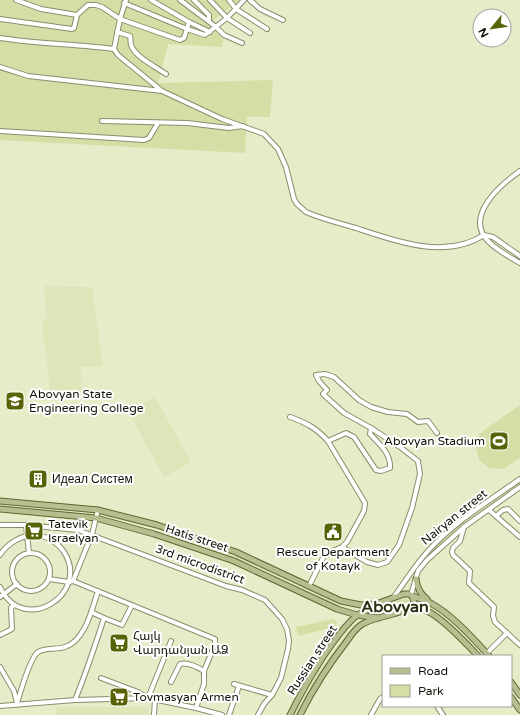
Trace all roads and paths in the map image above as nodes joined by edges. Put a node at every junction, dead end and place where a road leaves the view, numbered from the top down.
1 (16, 0) edge
2 (151, 0) edge
3 (180, 0) edge
4 (194, 0) edge
5 (210, 0) edge
6 (229, 0) edge
7 (244, 0) edge
8 (250, 0) edge
9 (125, 1) edge
10 (236, 8) junction
11 (77, 15) junction
12 (0, 18) edge
13 (227, 18) junction
14 (120, 19) junction
15 (283, 20) dead end
16 (189, 22) junction
17 (209, 22) junction
18 (216, 27) junction
19 (267, 29) dead end
20 (187, 30) junction
21 (117, 32) junction
22 (210, 32) junction
23 (250, 33) dead end
24 (0, 38) edge
25 (242, 44) dead end
26 (114, 49) junction
27 (0, 67) edge
28 (166, 74) dead end
29 (162, 91) junction
30 (102, 121) dead end
31 (158, 123) junction
32 (243, 126) junction
33 (0, 131) edge
34 (520, 171) edge
35 (484, 235) junction
36 (520, 256) edge
37 (520, 263) edge
38 (290, 417) dead end
39 (371, 428) junction
40 (437, 433) dead end
41 (328, 442) junction
42 (520, 479) edge
43 (520, 487) edge
44 (0, 501) edge
45 (0, 509) edge
46 (98, 510) junction
47 (489, 510) junction
48 (496, 516) junction
49 (96, 518) junction
50 (520, 521) edge
51 (0, 525) edge
52 (26, 525) junction
53 (464, 527) junction
54 (92, 534) junction
55 (27, 536) junction
56 (520, 537) edge
57 (342, 547) junction
58 (29, 553) junction
59 (0, 555) edge
60 (49, 579) junction
61 (416, 579) junction
62 (71, 582) junction
63 (16, 584) junction
64 (309, 586) junction
65 (0, 587) edge
66 (98, 591) junction
67 (412, 595) junction
68 (2, 596) edge
69 (393, 598) junction
70 (433, 604) junction
71 (14, 605) junction
72 (132, 605) junction
73 (376, 605) junction
74 (410, 608) junction
75 (91, 612) junction
76 (357, 616) junction
77 (104, 618) junction
78 (379, 618) junction
79 (507, 633) junction
80 (0, 635) edge
81 (171, 641) dead end
82 (520, 645) edge
83 (477, 655) edge
84 (488, 655) edge
85 (0, 667) edge
86 (204, 671) junction
87 (101, 678) dead end
88 (171, 682) dead end
89 (512, 683) edge
90 (272, 695) junction
91 (520, 695) edge
92 (148, 698) junction
93 (382, 698) edge
94 (512, 698) edge
95 (155, 699) junction
96 (75, 700) junction
97 (17, 704) junction
98 (0, 706) edge
99 (196, 708) junction
100 (520, 710) edge
101 (154, 715) edge
102 (222, 715) edge
103 (229, 715) edge
104 (258, 715) edge
105 (290, 715) edge
106 (300, 715) edge
107 (371, 715) edge

1 - 11 street
2 - 16 street
3 - 17 street
4 - 17 street
5 - 13 street
6 - 10 street
7 - 10 street
8 - 15 street
9 - 14 street
9 - 20 street
10 - 13 street
10 - 19 street
11 - 12 street
11 - 14 street
13 - 18 street
13 - 23 street
14 - 20 street
14 - 21 street
16 - 20 street
16 - 22 street
17 - 18 street
18 - 22 street
18 - 25 street
20 - 22 street
21 - 26 street
21 - 28 street
24 - 26 street
26 - 29 street
27 - 29 street
29 - 32 street
30 - 31 street
31 - 32 street
31 - 33 street
32 - 35 street
34 - 35 street
35 - 36 street
35 - 37 street
38 - 41 street
39 - 40 street
39 - 41 street
39 - 57 street
41 - 57 street
42 - 69 street, Nairyan street
43 - 47 street, Nairyan street
44 - 46 main road, Hatis street
45 - 49 main road, Hatis street
46 - 49 street
46 - 64 main road, Hatis street
47 - 48 street
47 - 53 street, Nairyan street
48 - 50 street
48 - 56 street
49 - 54 street
49 - 76 main road, Hatis street
51 - 52 street, 3rd microdistrict
52 - 54 street, 3rd microdistrict
52 - 55 street
53 - 61 street, Nairyan street
53 - 79 street
54 - 62 street
54 - 90 street, 3rd microdistrict
55 - 58 street
55 - 59 street
55 - 62 street
57 - 64 street
58 - 60 street
58 - 63 street
60 - 62 street
60 - 63 street
61 - 67 street, Nairyan street
61 - 70 main road
62 - 66 street
62 - 71 street
63 - 68 street
64 - 73 main road, Hatis street
65 - 68 street
66 - 72 street
66 - 75 street
67 - 69 main road
67 - 70 main road
67 - 74 main road
68 - 71 street
69 - 73 main road
70 - 84 main road
71 - 80 street
72 - 77 street
72 - 86 street
73 - 76 main road, Russian street
73 - 78 main road
74 - 78 main road, Russian street
74 - 83 main road
75 - 77 street
75 - 97 street
76 - 78 main road, Hatis street
76 - 105 main road, Russian street
77 - 96 street
78 - 106 main road, Russian street
79 - 82 street
79 - 84 street
81 - 92 street
85 - 97 street
86 - 88 street
86 - 99 street
87 - 92 street
89 - 91 main road
90 - 103 street
90 - 104 street, 3rd microdistrict
92 - 95 street
92 - 96 street
93 - 107 street
94 - 100 main road
95 - 99 street
95 - 101 street
96 - 97 street
97 - 98 street
99 - 102 street

